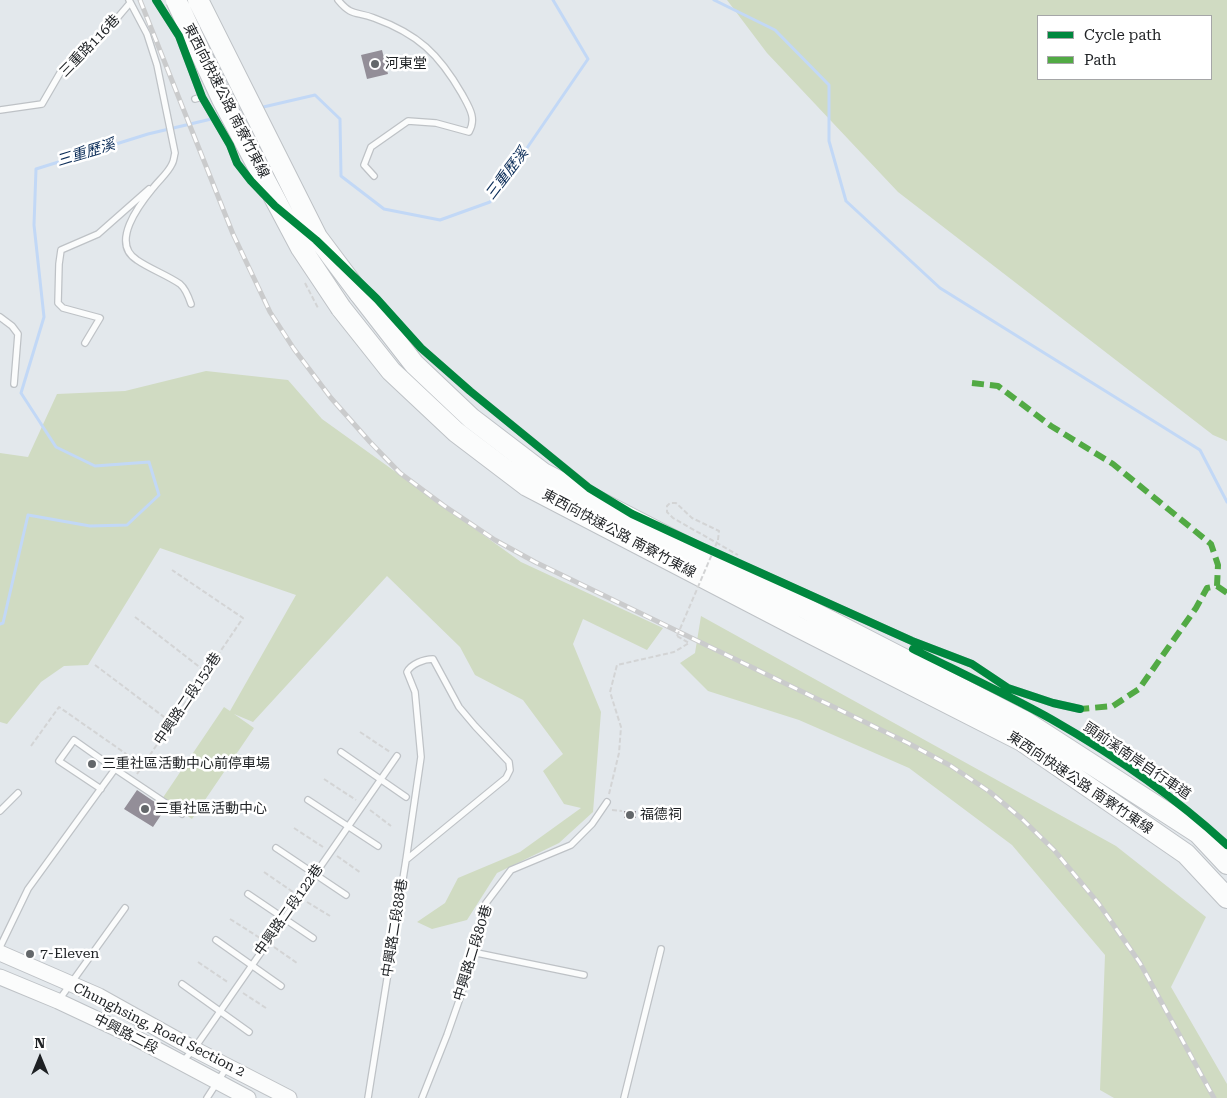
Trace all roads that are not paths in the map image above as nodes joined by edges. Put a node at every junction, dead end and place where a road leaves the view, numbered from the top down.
1 (156, 0) edge
2 (176, 0) edge
3 (198, 0) edge
4 (338, 0) edge
5 (130, 2) edge
6 (202, 97) junction
7 (195, 99) dead end
8 (174, 106) dead end
9 (167, 108) junction
10 (0, 110) edge
11 (374, 176) dead end
12 (158, 182) junction
13 (191, 304) dead end
14 (0, 317) edge
15 (85, 343) dead end
16 (14, 384) dead end
17 (1080, 709) dead end
18 (341, 752) dead end
19 (396, 756) road end
20 (116, 769) junction
21 (380, 779) junction
22 (101, 789) junction
23 (18, 793) dead end
24 (406, 797) dead end
25 (308, 800) dead end
26 (607, 802) road end
27 (0, 811) edge
28 (182, 814) dead end
29 (348, 825) junction
30 (378, 846) dead end
31 (276, 848) dead end
32 (406, 860) junction
33 (1227, 864) edge
34 (314, 874) junction
35 (248, 894) dead end
36 (346, 895) dead end
37 (1227, 898) edge
38 (125, 908) dead end
39 (284, 918) junction
40 (313, 938) dead end
41 (216, 940) dead end
42 (0, 946) edge
43 (661, 949) dead end
44 (472, 952) junction
45 (0, 953) edge
46 (251, 966) junction
47 (584, 976) dead end
48 (0, 977) edge
49 (71, 984) junction
50 (182, 984) dead end
51 (281, 986) dead end
52 (58, 1001) junction
53 (219, 1012) junction
54 (129, 1023) junction
55 (249, 1032) dead end
56 (194, 1049) junction
57 (181, 1063) junction
58 (228, 1065) junction
59 (218, 1082) junction
60 (207, 1098) edge
61 (248, 1098) edge
62 (289, 1098) edge
63 (368, 1098) edge
64 (422, 1098) edge
65 (624, 1098) edge

1 - 6 lane
2 - 37 highway, 東西向快速公路 南寮竹東線, bridge
3 - 33 highway, 東西向快速公路 南寮竹東線, bridge
4 - 11 lane
5 - 9 lane, 三重路116巷
5 - 10 lane, 三重路116巷
6 - 7 lane
6 - 17 lane
8 - 9 lane
9 - 12 lane, 三重路116巷
12 - 13 lane
12 - 15 lane
14 - 16 lane
18 - 21 lane
19 - 21 lane, 中興路二段122巷
20 - 22 lane
20 - 22 lane
20 - 28 lane
21 - 24 lane
21 - 29 lane, 中興路二段122巷
22 - 42 lane
23 - 27 lane
25 - 29 lane
26 - 44 lane, 中興路二段80巷
29 - 30 lane
29 - 34 lane, 中興路二段122巷
31 - 34 lane
32 - 32 lane, 中興路二段88巷
32 - 63 lane, 中興路二段88巷
34 - 36 lane
34 - 39 lane, 中興路二段122巷
35 - 39 lane
38 - 49 lane
39 - 40 lane
39 - 46 lane, 中興路二段122巷
41 - 46 lane
43 - 65 lane
44 - 47 lane
44 - 64 lane, 中興路二段80巷
45 - 49 main road, Chunghsing, Road Section 2
46 - 51 lane
46 - 53 lane, 中興路二段122巷
48 - 52 main road, 中興路二段
49 - 52 lane
49 - 54 main road, Chunghsing, Road Section 2
50 - 53 lane
52 - 54 main road, 中興路二段
53 - 55 lane
53 - 56 lane, 中興路二段122巷
54 - 56 main road, Chunghsing, Road Section 2
54 - 57 main road, 中興路二段
56 - 57 lane, 中興路二段122巷
56 - 58 main road, Chunghsing, Road Section 2
57 - 59 main road, 中興路二段
58 - 59 lane
58 - 62 main road, Chunghsing, Road Section 2
59 - 60 lane
59 - 61 main road, 中興路二段

